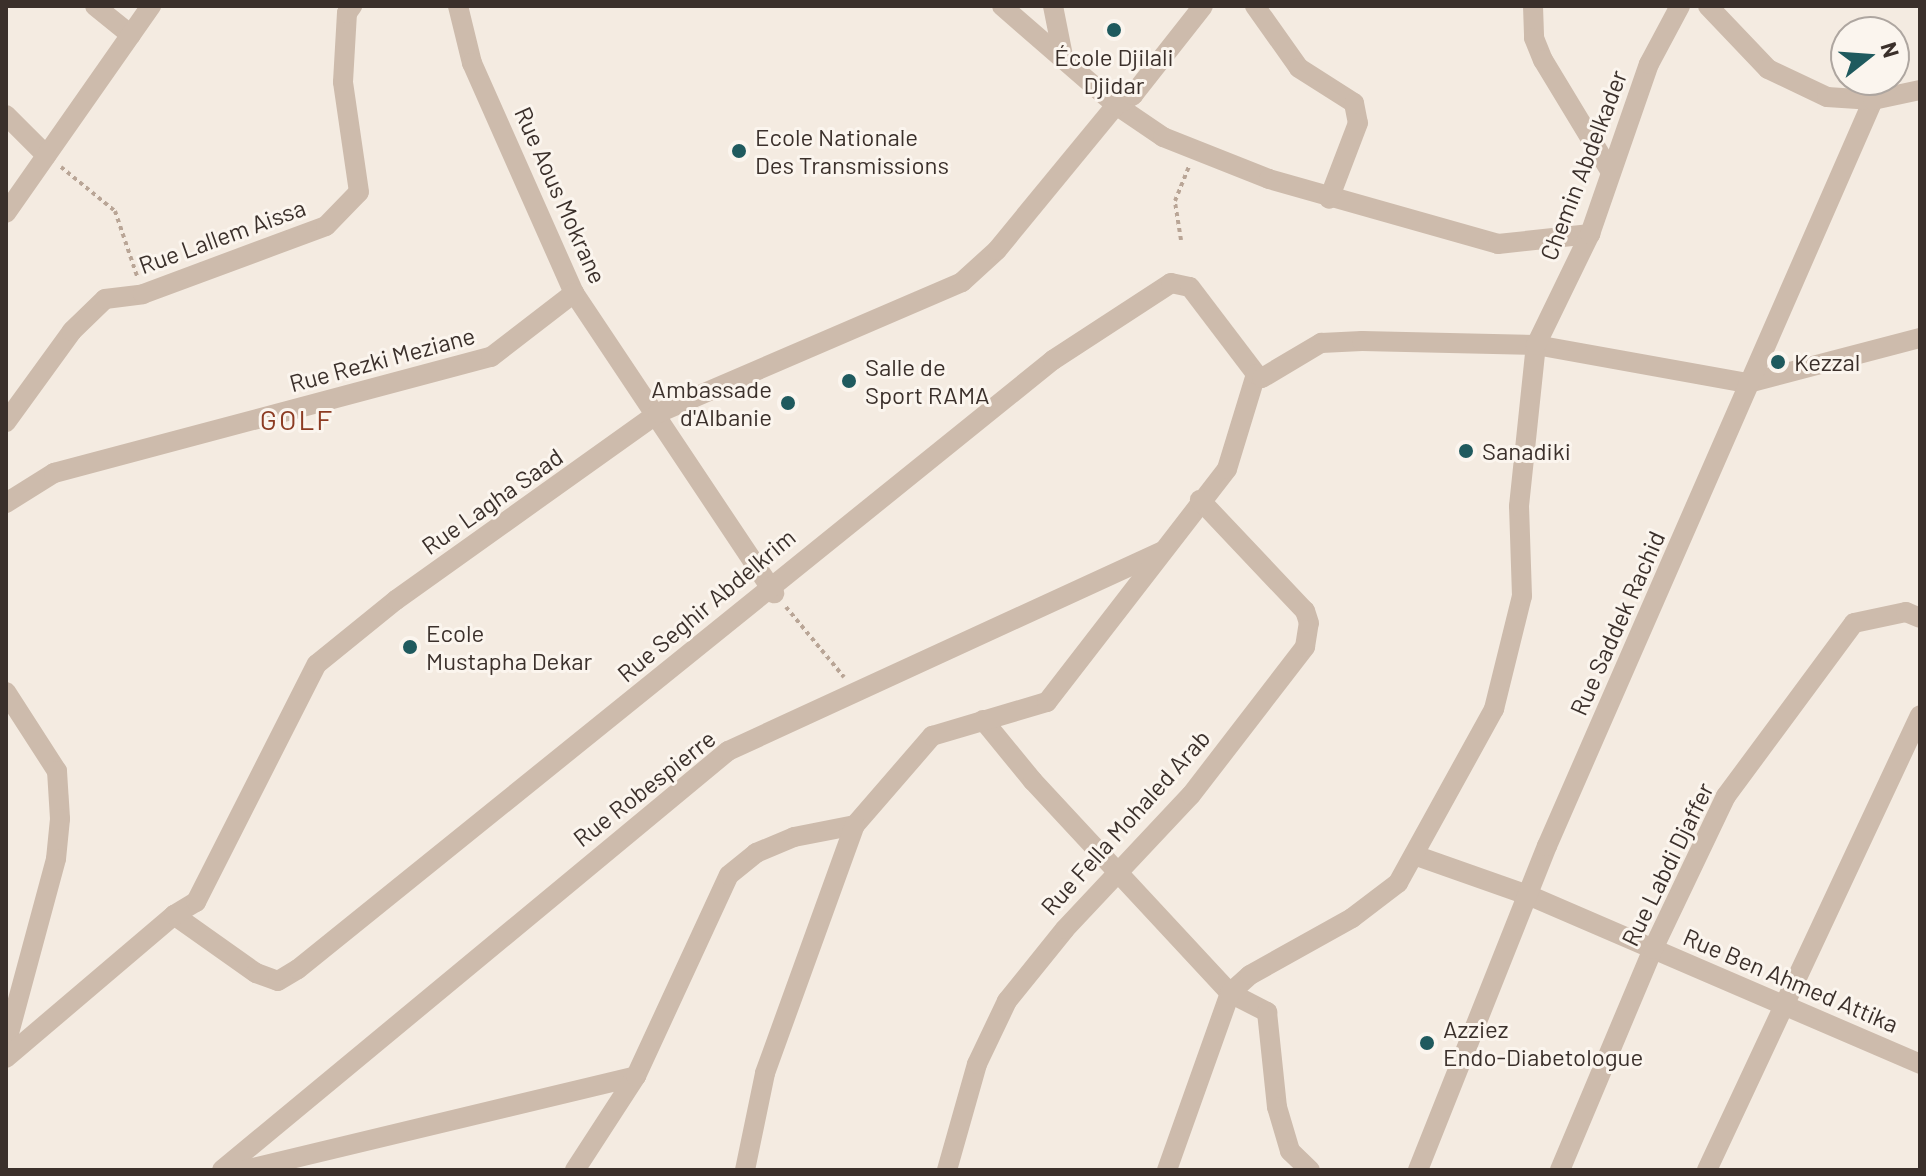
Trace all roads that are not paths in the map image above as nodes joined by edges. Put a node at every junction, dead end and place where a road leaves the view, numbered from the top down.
1 (95, 6) edge
2 (151, 6) edge
3 (352, 6) edge
4 (458, 6) edge
5 (1002, 6) edge
6 (1053, 6) edge
7 (1203, 6) edge
8 (1255, 6) edge
9 (1533, 6) edge
10 (1680, 6) edge
11 (1708, 6) edge
12 (131, 35) junction
13 (1063, 56) junction
14 (1920, 90) edge
15 (1873, 100) junction
16 (1116, 105) junction
17 (6, 115) edge
18 (46, 155) junction
19 (1609, 169) junction
20 (1329, 199) junction
21 (6, 213) edge
22 (1590, 234) junction
23 (574, 293) junction
24 (1920, 338) edge
25 (1536, 345) junction
26 (1256, 374) junction
27 (1748, 383) junction
28 (658, 413) junction
29 (6, 422) edge
30 (1200, 500) junction
31 (6, 503) edge
32 (1164, 550) junction
33 (772, 589) junction
34 (1920, 618) edge
35 (6, 692) edge
36 (1920, 715) edge
37 (983, 720) junction
38 (855, 825) junction
39 (1417, 856) junction
40 (1118, 873) junction
41 (1528, 895) junction
42 (174, 915) junction
43 (1653, 949) junction
44 (1230, 993) junction
45 (1783, 1004) junction
46 (6, 1044) edge
47 (6, 1058) edge
48 (1920, 1064) edge
49 (636, 1076) junction
50 (222, 1170) edge
51 (245, 1170) edge
52 (575, 1170) edge
53 (745, 1170) edge
54 (947, 1170) edge
55 (1167, 1170) edge
56 (1310, 1170) edge
57 (1418, 1170) edge
58 (1560, 1170) edge
59 (1707, 1170) edge

1 - 12 street
2 - 12 street
3 - 29 street, Rue Lallem Aissa
4 - 23 street, Rue Aous Mokrane
5 - 13 street
6 - 13 street
7 - 16 street, Rue Lagha Saad
8 - 20 street
9 - 19 street
10 - 19 street, Chemin Abdelkader
11 - 15 street
12 - 18 street
13 - 16 street
14 - 15 street
15 - 27 street, Rue Saddek Rachid
16 - 20 street
16 - 28 street, Rue Lagha Saad
17 - 18 street
18 - 21 street
19 - 22 street, Chemin Abdelkader
20 - 22 street
22 - 25 street, Chemin Abdelkader
23 - 28 street, Rue Aous Mokrane
23 - 31 street, Rue Rezki Meziane
24 - 27 street
25 - 26 street
25 - 27 street
25 - 39 street, Chemin Abdelkader
26 - 30 street
26 - 33 street, Rue Seghir Abdelkrim
27 - 41 street, Rue Saddek Rachid
28 - 33 street, Rue Aous Mokrane
28 - 42 street, Rue Lagha Saad
30 - 32 street
30 - 40 street, Rue Fella Mohaled Arab
32 - 37 street
32 - 50 street, Rue Robespierre
33 - 42 street, Rue Seghir Abdelkrim
34 - 43 street, Rue Labdi Djaffer
35 - 46 street
36 - 45 street
37 - 38 street
37 - 40 street
38 - 49 street
38 - 53 street
39 - 41 street, Rue Ben Ahmed Attika
39 - 44 street, Chemin Abdelkader
40 - 44 street
40 - 54 street, Rue Fella Mohaled Arab
41 - 43 street, Rue Ben Ahmed Attika
41 - 57 street, Rue Saddek Rachid
42 - 47 street, Rue Lagha Saad
43 - 45 street, Rue Ben Ahmed Attika
43 - 58 street, Rue Labdi Djaffer
44 - 55 street
44 - 56 street
45 - 48 street, Rue Ben Ahmed Attika
45 - 59 street
49 - 51 street
49 - 52 street

